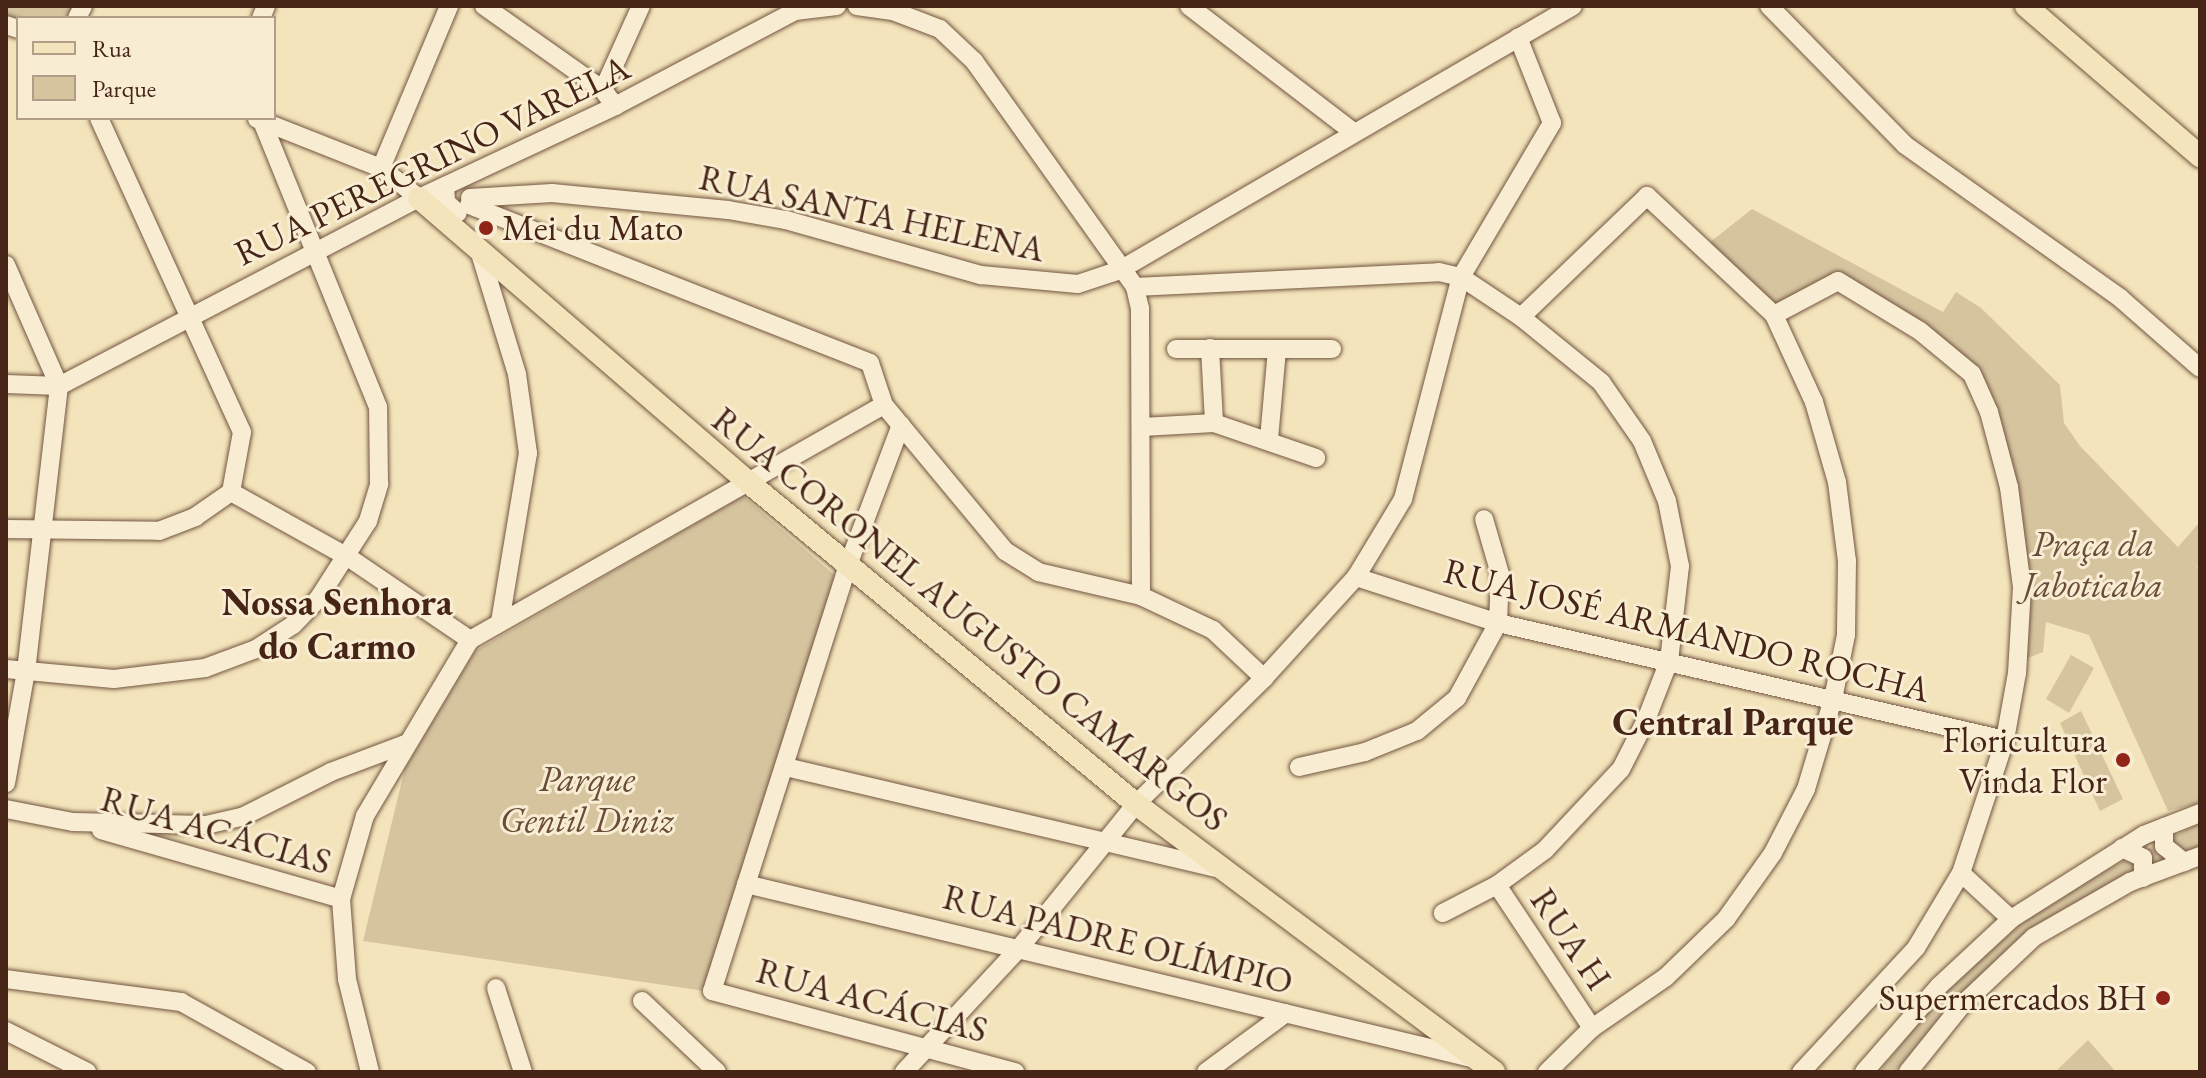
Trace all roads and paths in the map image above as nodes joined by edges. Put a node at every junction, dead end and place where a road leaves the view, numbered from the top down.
1 (449, 6) edge
2 (484, 6) edge
3 (641, 6) edge
4 (837, 6) edge
5 (857, 6) edge
6 (1189, 6) edge
7 (1573, 6) edge
8 (1769, 6) edge
9 (2026, 6) edge
10 (1518, 37) junction
11 (603, 90) junction
12 (615, 106) junction
13 (100, 120) edge
14 (259, 120) edge
15 (261, 120) edge
16 (1353, 132) junction
17 (2200, 156) edge
18 (381, 168) junction
19 (481, 170) junction
20 (450, 184) junction
21 (419, 198) junction
22 (465, 205) junction
23 (315, 252) junction
24 (480, 253) junction
25 (6, 265) edge
26 (1120, 270) junction
27 (1461, 277) junction
28 (1135, 287) junction
29 (1774, 315) junction
30 (190, 317) junction
31 (1521, 317) junction
32 (1210, 348) junction
33 (1176, 349) dead end
34 (1277, 349) junction
35 (1332, 349) dead end
36 (2200, 368) edge
37 (6, 384) edge
38 (59, 386) junction
39 (884, 405) junction
40 (1214, 423) junction
41 (901, 425) junction
42 (1142, 427) junction
43 (1269, 439) junction
44 (1316, 458) dead end
45 (747, 481) junction
46 (231, 492) junction
47 (1484, 519) dead end
48 (6, 529) edge
49 (38, 532) junction
50 (348, 557) junction
51 (848, 565) junction
52 (1356, 577) junction
53 (1141, 596) junction
54 (500, 622) junction
55 (1498, 623) junction
56 (470, 640) junction
57 (1669, 661) junction
58 (6, 669) edge
59 (26, 671) junction
60 (1264, 678) junction
61 (1833, 699) junction
62 (2005, 740) junction
63 (405, 744) junction
64 (786, 767) junction
65 (1299, 767) dead end
66 (6, 783) edge
67 (1136, 804) junction
68 (6, 809) edge
69 (2200, 813) edge
70 (73, 822) junction
71 (2164, 827) junction
72 (1105, 841) junction
73 (2122, 848) junction
74 (2192, 859) edge
75 (1223, 870) junction
76 (1961, 873) junction
77 (2143, 878) junction
78 (746, 884) junction
79 (1497, 885) junction
80 (341, 899) junction
81 (1443, 913) dead end
82 (2011, 919) junction
83 (1021, 946) junction
84 (6, 979) edge
85 (496, 988) dead end
86 (642, 1001) dead end
87 (1286, 1013) junction
88 (1592, 1028) junction
89 (6, 1031) edge
90 (923, 1046) junction
91 (1474, 1058) junction
92 (87, 1072) edge
93 (307, 1072) edge
94 (370, 1072) edge
95 (523, 1072) edge
96 (717, 1072) edge
97 (904, 1072) edge
98 (1015, 1072) edge
99 (1206, 1072) edge
100 (1494, 1072) edge
101 (1547, 1072) edge
102 (1801, 1072) edge
103 (1864, 1072) edge
104 (1908, 1072) edge

1 - 18 street
2 - 11 street
3 - 11 street
4 - 12 street, RUA PEREGRINO VARELA
5 - 26 street
6 - 16 street
7 - 10 street, RUA SANTA HELENA
8 - 36 street
9 - 17 main road
10 - 16 street, RUA SANTA HELENA
10 - 27 street
11 - 12 street
12 - 19 street, RUA PEREGRINO VARELA
13 - 30 street
14 - 23 street
15 - 18 street
16 - 26 street, RUA SANTA HELENA
18 - 21 street
19 - 20 street, RUA PEREGRINO VARELA
19 - 22 street
20 - 21 street, RUA PEREGRINO VARELA
20 - 22 street
21 - 22 main road, RUA CORONEL AUGUSTO CAMARGOS
21 - 23 street, RUA PEREGRINO VARELA
22 - 24 main road, RUA CORONEL AUGUSTO CAMARGOS
22 - 26 street, RUA SANTA HELENA
22 - 39 street
23 - 30 street, RUA PEREGRINO VARELA
23 - 50 street
24 - 45 main road, RUA CORONEL AUGUSTO CAMARGOS
24 - 54 street
25 - 38 street
26 - 28 street
27 - 28 street
27 - 31 street
27 - 52 street
28 - 42 street
29 - 31 street
29 - 61 street
29 - 62 street
30 - 38 street, RUA PEREGRINO VARELA
30 - 46 street
31 - 57 street
32 - 33 street
32 - 34 street
32 - 40 street
34 - 35 street
34 - 43 street
37 - 38 street
38 - 49 street
39 - 41 street
39 - 45 street
40 - 42 street
40 - 43 street
41 - 51 street
41 - 53 street
42 - 53 street
43 - 44 street
45 - 51 main road, RUA CORONEL AUGUSTO CAMARGOS
45 - 54 street
46 - 49 street
46 - 50 street
47 - 55 street
48 - 49 street
49 - 59 street
50 - 56 street
50 - 59 street
51 - 64 street
51 - 67 main road, RUA CORONEL AUGUSTO CAMARGOS
52 - 55 street, RUA JOSÉ ARMANDO ROCHA
52 - 60 street
53 - 60 street
54 - 56 street
55 - 57 street, RUA JOSÉ ARMANDO ROCHA
55 - 65 street
56 - 63 street
57 - 61 street, RUA JOSÉ ARMANDO ROCHA
57 - 79 street
58 - 59 street
59 - 66 street
60 - 67 street
61 - 62 street, RUA JOSÉ ARMANDO ROCHA
61 - 88 street
62 - 76 street
63 - 70 street
63 - 80 street
64 - 72 street
64 - 78 street
67 - 72 street
67 - 75 main road, RUA CORONEL AUGUSTO CAMARGOS
68 - 70 street
69 - 71 street
70 - 80 street, RUA ACÁCIAS
71 - 73 street
71 - 74 street
72 - 75 street
72 - 83 street
73 - 77 street
73 - 82 street
74 - 77 street
75 - 91 main road, RUA CORONEL AUGUSTO CAMARGOS
76 - 82 street
76 - 102 street
77 - 104 street
78 - 83 street, RUA PADRE OLÍMPIO
78 - 90 street, RUA ACÁCIAS
79 - 81 street
79 - 88 street, RUA H
80 - 94 street
82 - 103 street
83 - 87 street, RUA PADRE OLÍMPIO
83 - 90 street
84 - 93 street
85 - 95 street
86 - 96 street
87 - 91 street, RUA PADRE OLÍMPIO
87 - 99 street
88 - 101 street
89 - 92 street
90 - 97 street
90 - 98 street, RUA ACÁCIAS
91 - 100 main road, RUA CORONEL AUGUSTO CAMARGOS

